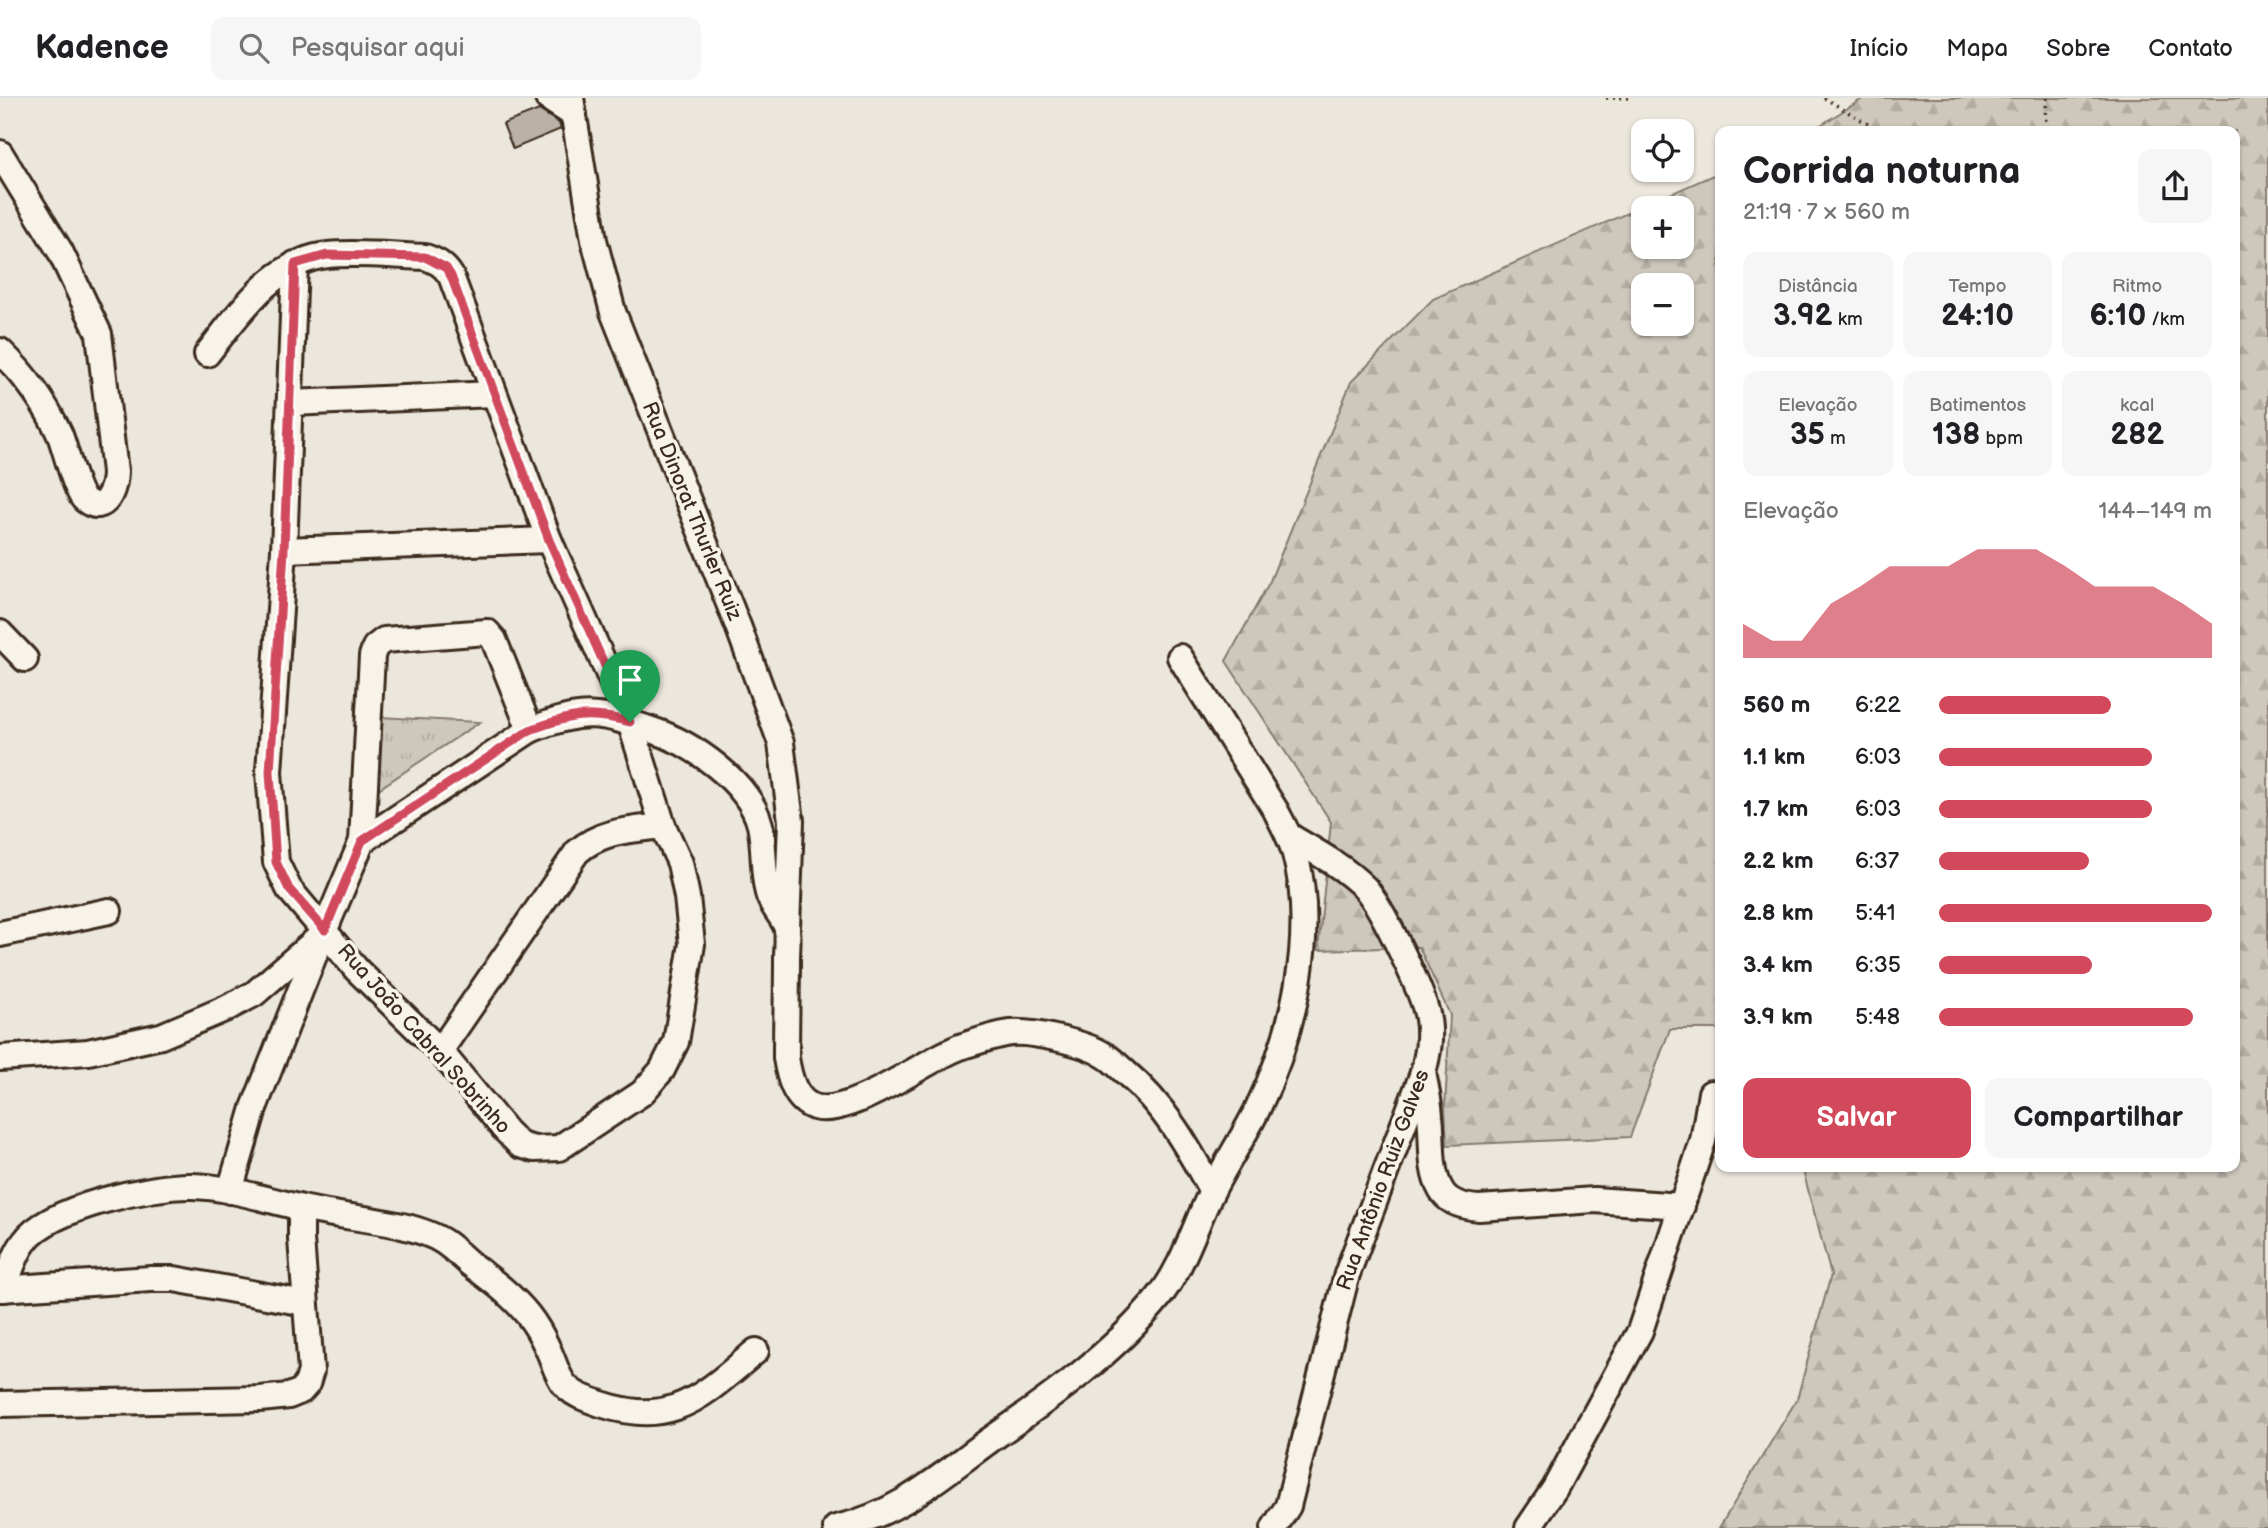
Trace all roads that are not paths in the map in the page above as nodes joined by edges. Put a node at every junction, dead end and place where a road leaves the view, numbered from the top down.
1 (548, 98) edge
2 (573, 106) edge
3 (0, 153) edge
4 (295, 264) junction
5 (0, 351) edge
6 (207, 354) dead end
7 (494, 394) junction
8 (290, 403) junction
9 (549, 540) junction
10 (284, 550) junction
11 (0, 633) edge
12 (1180, 657) dead end
13 (25, 659) dead end
14 (630, 722) junction
15 (530, 730) junction
16 (663, 826) junction
17 (1289, 836) junction
18 (362, 841) junction
19 (109, 911) dead end
20 (787, 927) junction
21 (324, 932) junction
22 (0, 934) edge
23 (440, 1051) junction
24 (0, 1058) edge
25 (1423, 1073) junction
26 (1711, 1093) dead end
27 (230, 1191) junction
28 (1212, 1191) junction
29 (1682, 1206) junction
30 (301, 1209) junction
31 (2, 1289) edge
32 (305, 1303) junction
33 (756, 1351) dead end
34 (0, 1404) edge
35 (836, 1528) edge
36 (1274, 1528) edge
37 (1528, 1528) edge

1 - 2 street
2 - 20 street, Rua Dinorat Thurler Ruiz
3 - 5 street
4 - 6 street
4 - 7 street, Rua João Cabral Sobrinho
4 - 8 street, Rua João Cabral Sobrinho
7 - 8 street
7 - 9 street, Rua João Cabral Sobrinho
8 - 10 street, Rua João Cabral Sobrinho
9 - 10 street
9 - 14 street, Rua João Cabral Sobrinho
10 - 21 street, Rua João Cabral Sobrinho
11 - 13 street
12 - 17 street
14 - 15 street, Rua Dinorat Thurler Ruiz
14 - 16 street, Rua João Cabral Sobrinho
14 - 20 street, Rua Dinorat Thurler Ruiz
15 - 18 street, Rua Dinorat Thurler Ruiz
15 - 18 street
16 - 23 street
16 - 23 street, Rua João Cabral Sobrinho
17 - 25 street, Rua Antônio Ruiz Galves
17 - 28 street
18 - 21 street
19 - 22 street
20 - 28 street, Rua Dinorat Thurler Ruiz
21 - 23 street, Rua João Cabral Sobrinho
21 - 24 street
21 - 27 street
25 - 29 street
25 - 36 street, Rua Antônio Ruiz Galves
26 - 29 street
27 - 30 street
27 - 31 street
28 - 35 street
29 - 37 street
30 - 32 street
30 - 33 street
31 - 32 street
32 - 34 street

